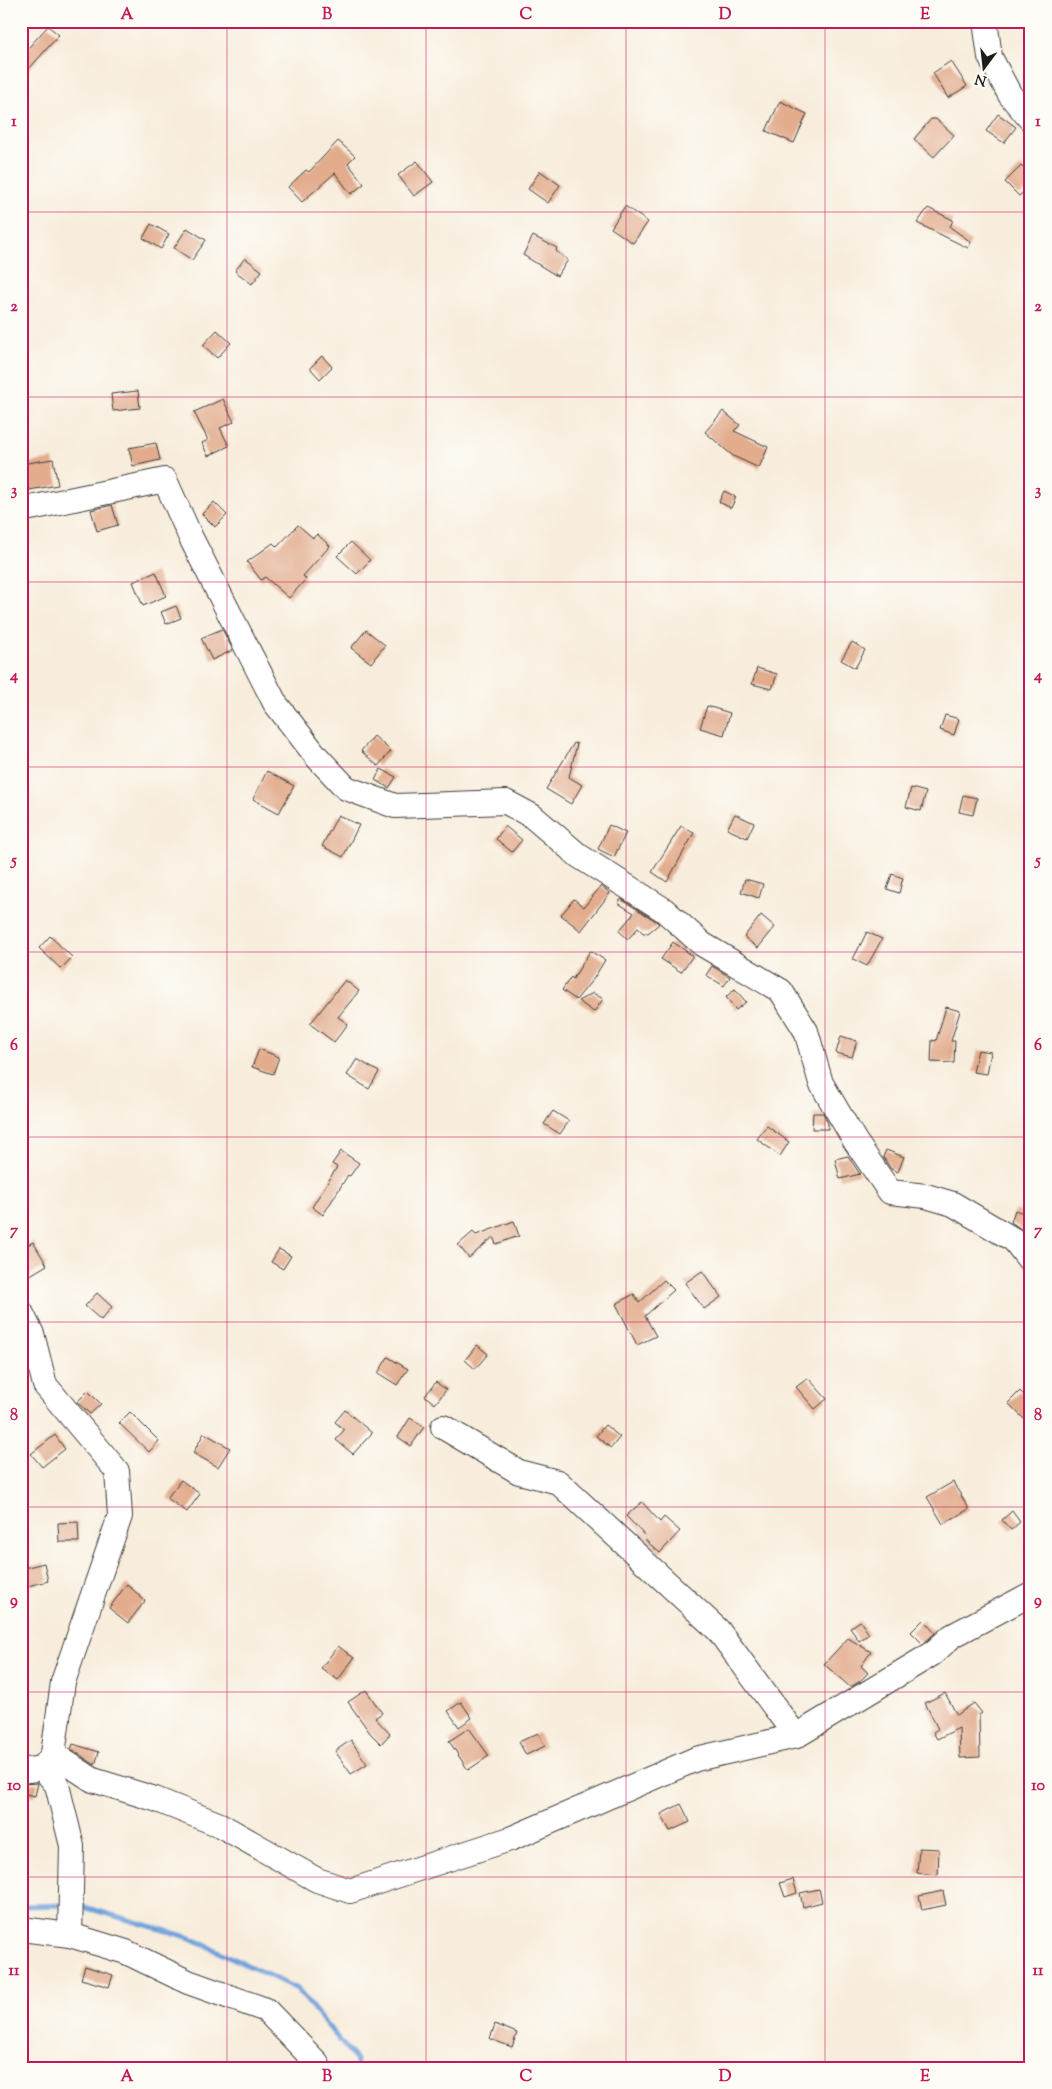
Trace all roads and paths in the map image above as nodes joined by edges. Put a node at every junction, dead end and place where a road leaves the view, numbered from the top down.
1 (985, 21) edge
2 (1031, 120) edge
3 (21, 510) edge
4 (1031, 1262) edge
5 (21, 1312) edge
6 (443, 1427) dead end
7 (1031, 1594) edge
8 (796, 1736) junction
9 (39, 1764) edge
10 (71, 1916) junction
11 (21, 1930) edge
12 (319, 2068) edge

1 - 2 street
3 - 4 street
5 - 9 street
6 - 8 street
7 - 8 street
8 - 9 street
9 - 10 street
10 - 11 street
10 - 12 street

